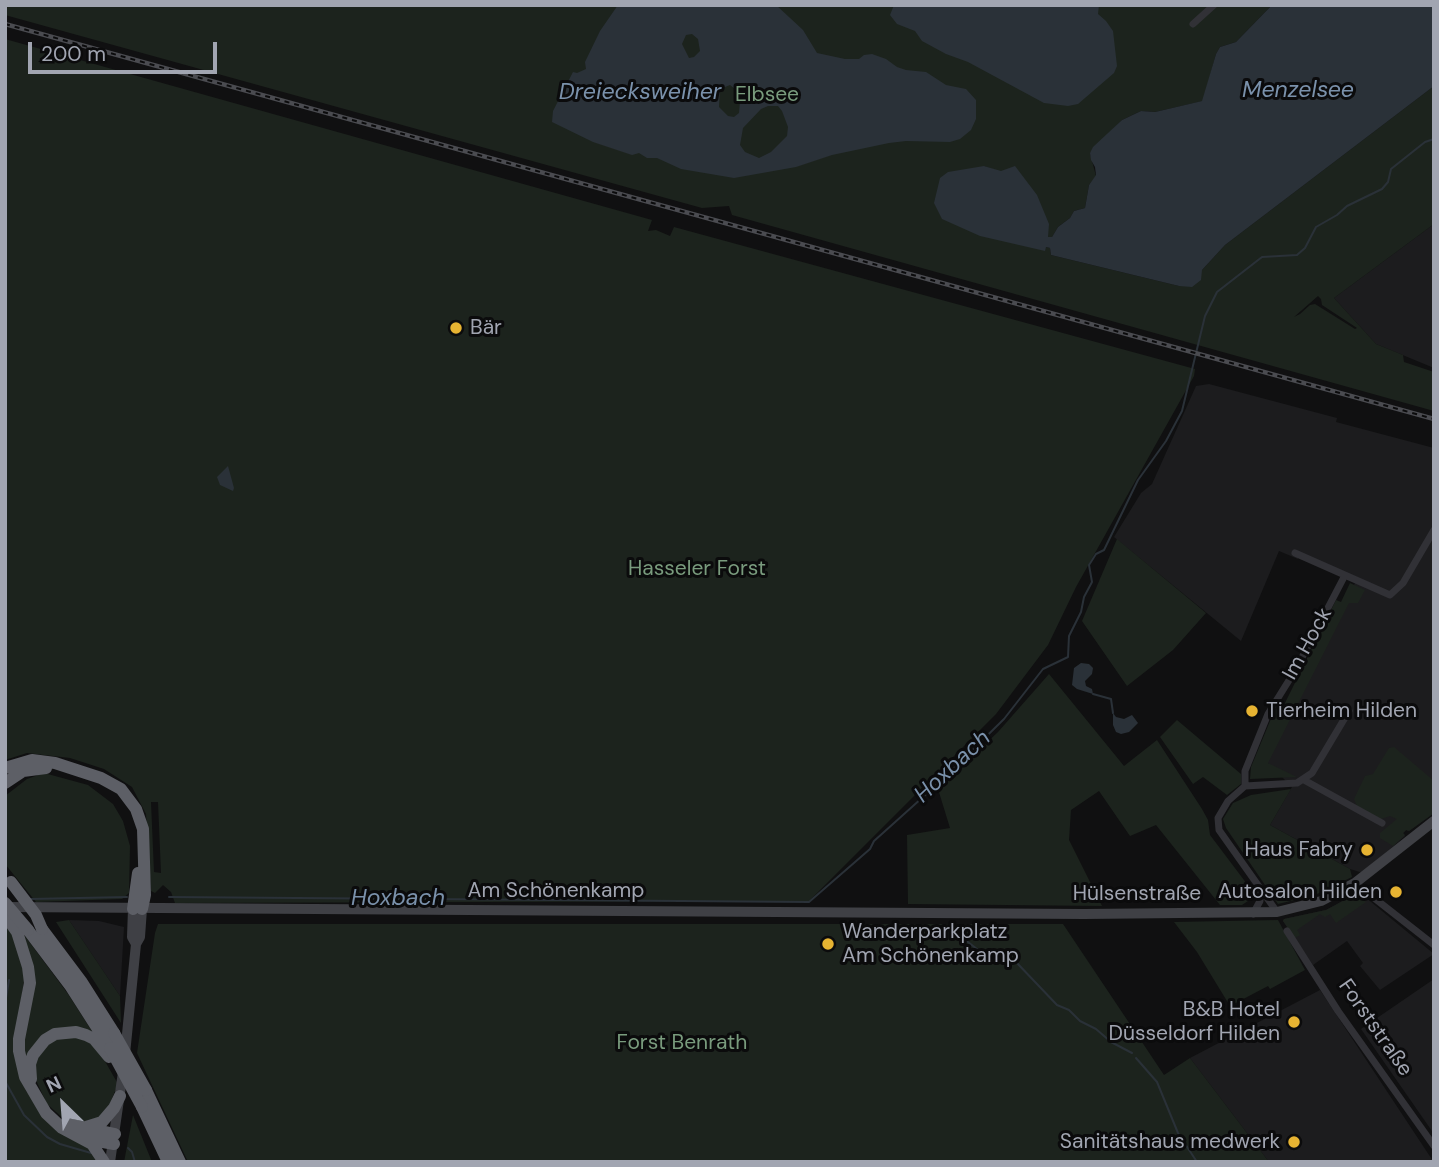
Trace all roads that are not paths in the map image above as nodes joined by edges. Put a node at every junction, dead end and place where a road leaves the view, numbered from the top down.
1 (1214, 5) edge
2 (1192, 24) dead end
3 (1434, 530) edge
4 (1295, 553) dead end
5 (1343, 579) dead end
6 (1349, 711) dead end
7 (5, 768) edge
8 (1304, 780) junction
9 (5, 783) edge
10 (1245, 786) junction
11 (1434, 821) edge
12 (1382, 823) dead end
13 (7, 881) edge
14 (1256, 883) junction
15 (1355, 883) junction
16 (5, 905) edge
17 (138, 909) junction
18 (812, 912) joint
19 (1278, 912) junction
20 (1253, 914) junction
21 (5, 915) edge
22 (29, 930) junction
23 (1287, 930) dead end
24 (1434, 945) edge
25 (110, 1053) junction
26 (120, 1096) junction
27 (75, 1126) junction
28 (84, 1138) junction
29 (115, 1139) junction
30 (1434, 1146) edge
31 (104, 1162) edge
32 (110, 1162) edge
33 (168, 1162) edge
34 (180, 1162) edge

1 - 2 street
3 - 4 street
5 - 10 street, Im Hock
6 - 8 street
7 - 17 highway
8 - 10 street
8 - 12 street
9 - 17 highway
10 - 14 street, Im Hock
11 - 15 main road, Hülsenstraße
13 - 22 highway, bridge
14 - 19 street, Im Hock
14 - 20 street
15 - 19 main road, Hülsenstraße
15 - 24 street
16 - 17 main road, Am Schönenkamp
16 - 22 highway, bridge
17 - 18 main road, Am Schönenkamp
17 - 26 main road
18 - 20 main road, Hülsenstraße
19 - 20 main road, Hülsenstraße
21 - 22 highway
22 - 25 highway
22 - 28 highway
22 - 34 highway, bridge
23 - 30 street, Forststraße
25 - 27 highway
25 - 33 highway, bridge
26 - 27 highway
26 - 29 main road
27 - 29 highway
28 - 29 highway
28 - 31 highway
29 - 32 main road

